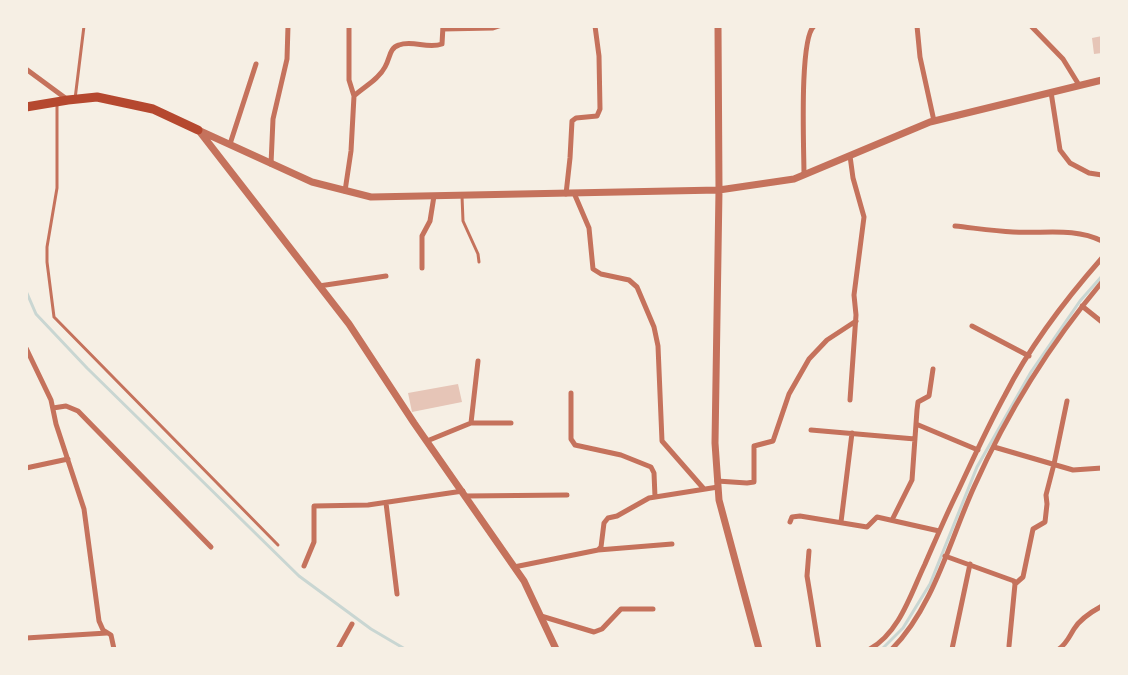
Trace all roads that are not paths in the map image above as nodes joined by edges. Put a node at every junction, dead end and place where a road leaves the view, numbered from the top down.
1 (84, 26) edge
2 (288, 26) edge
3 (349, 26) edge
4 (499, 26) edge
5 (595, 26) edge
6 (718, 26) edge
7 (814, 26) edge
8 (916, 26) edge
9 (1031, 26) edge
10 (443, 28) edge
11 (256, 64) dead end
12 (26, 68) edge
13 (1102, 80) edge
14 (1079, 85) junction
15 (1050, 92) junction
16 (354, 96) junction
17 (72, 100) junction
18 (57, 103) junction
19 (26, 107) edge
20 (934, 121) junction
21 (198, 130) junction
22 (230, 144) junction
23 (850, 156) junction
24 (272, 164) junction
25 (804, 175) junction
26 (1102, 175) edge
27 (719, 190) junction
28 (345, 191) junction
29 (566, 194) junction
30 (574, 194) junction
31 (434, 196) junction
32 (462, 196) junction
33 (954, 226) dead end
34 (1102, 241) edge
35 (1102, 258) edge
36 (479, 262) dead end
37 (422, 268) dead end
38 (386, 276) dead end
39 (1102, 282) edge
40 (319, 286) junction
41 (1082, 306) junction
42 (856, 321) junction
43 (1102, 322) edge
44 (972, 326) dead end
45 (26, 348) edge
46 (1029, 356) junction
47 (478, 361) dead end
48 (934, 369) dead end
49 (572, 393) dead end
50 (850, 400) dead end
51 (1067, 401) dead end
52 (53, 408) junction
53 (472, 423) junction
54 (511, 423) dead end
55 (916, 424) junction
56 (811, 430) dead end
57 (852, 433) junction
58 (915, 439) junction
59 (427, 441) junction
60 (994, 447) junction
61 (978, 450) junction
62 (68, 459) junction
63 (1054, 464) junction
64 (26, 468) edge
65 (1102, 468) edge
66 (718, 484) junction
67 (704, 489) junction
68 (464, 494) junction
69 (567, 495) dead end
70 (655, 497) junction
71 (386, 503) junction
72 (892, 520) junction
73 (790, 522) dead end
74 (841, 522) junction
75 (939, 531) junction
76 (278, 544) dead end
77 (672, 544) dead end
78 (211, 547) dead end
79 (598, 550) junction
80 (809, 551) dead end
81 (945, 556) junction
82 (970, 564) junction
83 (304, 566) dead end
84 (514, 567) junction
85 (1015, 584) junction
86 (397, 594) dead end
87 (1102, 606) edge
88 (653, 608) dead end
89 (541, 616) junction
90 (352, 624) dead end
91 (108, 633) junction
92 (26, 638) edge
93 (1009, 646) dead end
94 (114, 649) edge
95 (338, 649) edge
96 (556, 649) edge
97 (759, 649) edge
98 (819, 649) edge
99 (870, 649) edge
100 (892, 649) edge
101 (952, 649) edge
102 (1059, 649) edge

1 - 17 lane
2 - 24 street
3 - 16 street
4 - 10 street
5 - 29 street
6 - 27 street
7 - 25 street
8 - 20 street
9 - 14 street
10 - 16 street
11 - 22 street
12 - 17 street
13 - 14 street
14 - 15 street
15 - 20 street
15 - 26 street
16 - 28 street
17 - 18 main road
17 - 21 main road
18 - 19 main road
18 - 76 lane
20 - 23 street
21 - 22 street
21 - 40 street
22 - 24 street
23 - 25 street
23 - 42 street
24 - 28 street
25 - 27 street
27 - 30 street
27 - 66 street
28 - 31 street
29 - 30 street
29 - 32 street
30 - 67 street
31 - 32 street
31 - 37 street
32 - 36 lane
33 - 34 street
35 - 46 street
38 - 40 street
39 - 41 street
40 - 59 street
41 - 43 street
41 - 60 street
42 - 50 street
42 - 66 street
44 - 46 street
45 - 52 street
46 - 61 street
47 - 53 street
48 - 55 street
49 - 70 street
51 - 63 street
52 - 62 street
52 - 78 street
53 - 54 street
53 - 59 street
55 - 58 street
55 - 61 street
56 - 57 street
57 - 58 street
57 - 74 street
58 - 72 street
59 - 68 street
60 - 63 street
60 - 81 street
61 - 75 street
62 - 64 street
62 - 91 street
63 - 65 street
63 - 85 street
66 - 67 street
66 - 97 street
67 - 70 street
68 - 69 street
68 - 71 street
68 - 84 street
70 - 79 street
71 - 83 street
71 - 86 street
72 - 74 street
72 - 75 street
73 - 74 street
75 - 99 street
77 - 79 street
79 - 84 street
80 - 98 street
81 - 82 street
81 - 100 street
82 - 85 street
82 - 101 street
84 - 89 street
85 - 93 street
87 - 102 street
88 - 89 street
89 - 96 street
90 - 95 street
91 - 92 street
91 - 94 street

